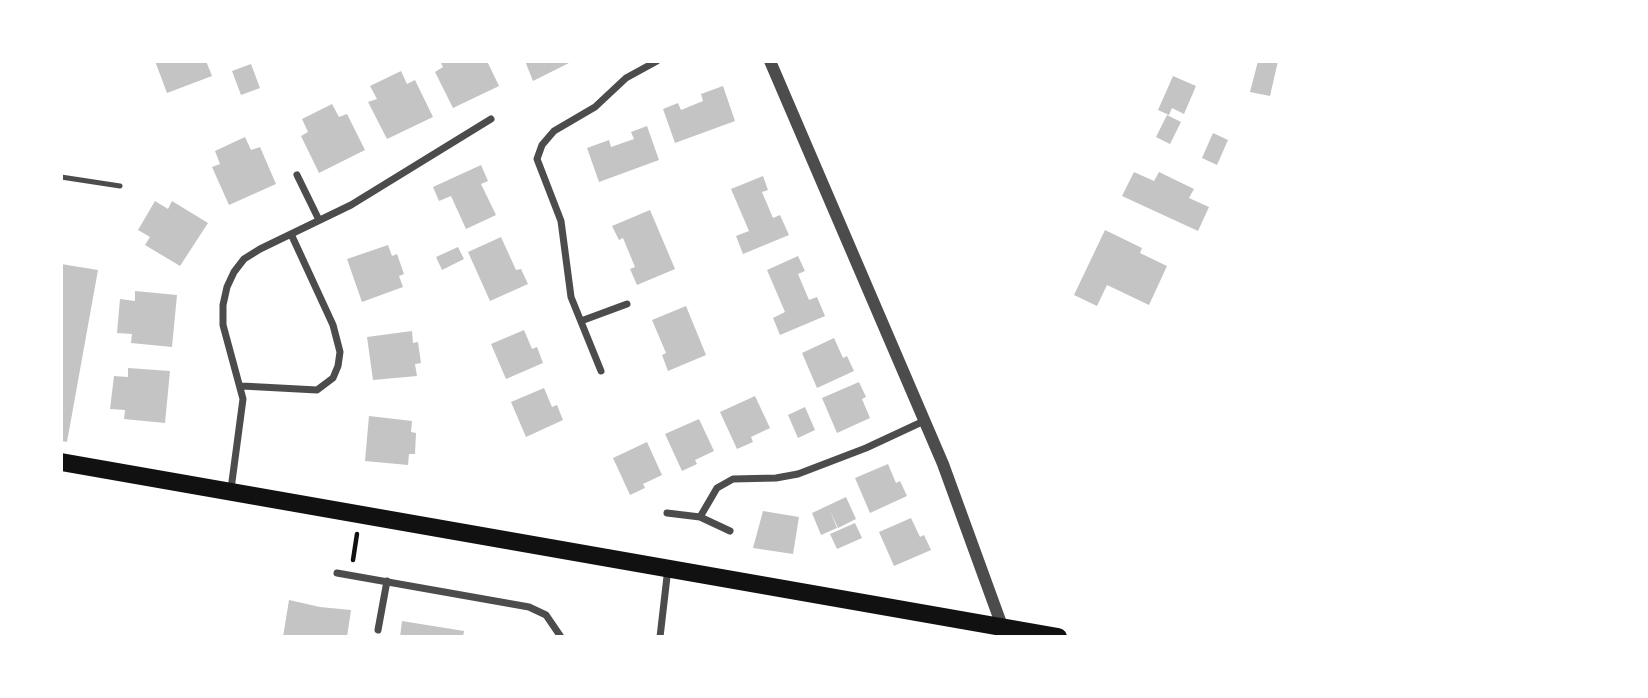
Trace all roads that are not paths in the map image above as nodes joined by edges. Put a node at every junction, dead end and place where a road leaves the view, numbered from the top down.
1 (657, 61) edge
2 (770, 61) edge
3 (491, 119) dead end
4 (296, 175) dead end
5 (61, 177) edge
6 (120, 186) dead end
7 (319, 220) junction
8 (291, 234) junction
9 (627, 304) dead end
10 (581, 321) junction
11 (601, 370) dead end
12 (242, 386) junction
13 (924, 421) junction
14 (61, 462) edge
15 (230, 491) junction
16 (667, 513) dead end
17 (700, 517) junction
18 (730, 531) dead end
19 (668, 567) junction
20 (337, 573) dead end
21 (387, 582) junction
22 (377, 630) dead end
23 (1004, 632) edge
24 (561, 637) edge
25 (660, 637) edge
26 (1058, 637) edge

1 - 10 street
2 - 13 street
3 - 7 street
4 - 7 street
5 - 6 lane
7 - 8 street
8 - 12 street
8 - 12 street
9 - 10 street
10 - 11 street
12 - 15 street
13 - 17 street
13 - 23 street
14 - 15 main road
15 - 19 main road
16 - 17 street
17 - 18 street
19 - 23 main road
19 - 25 street
20 - 21 street
21 - 22 street
21 - 24 street
23 - 26 main road

